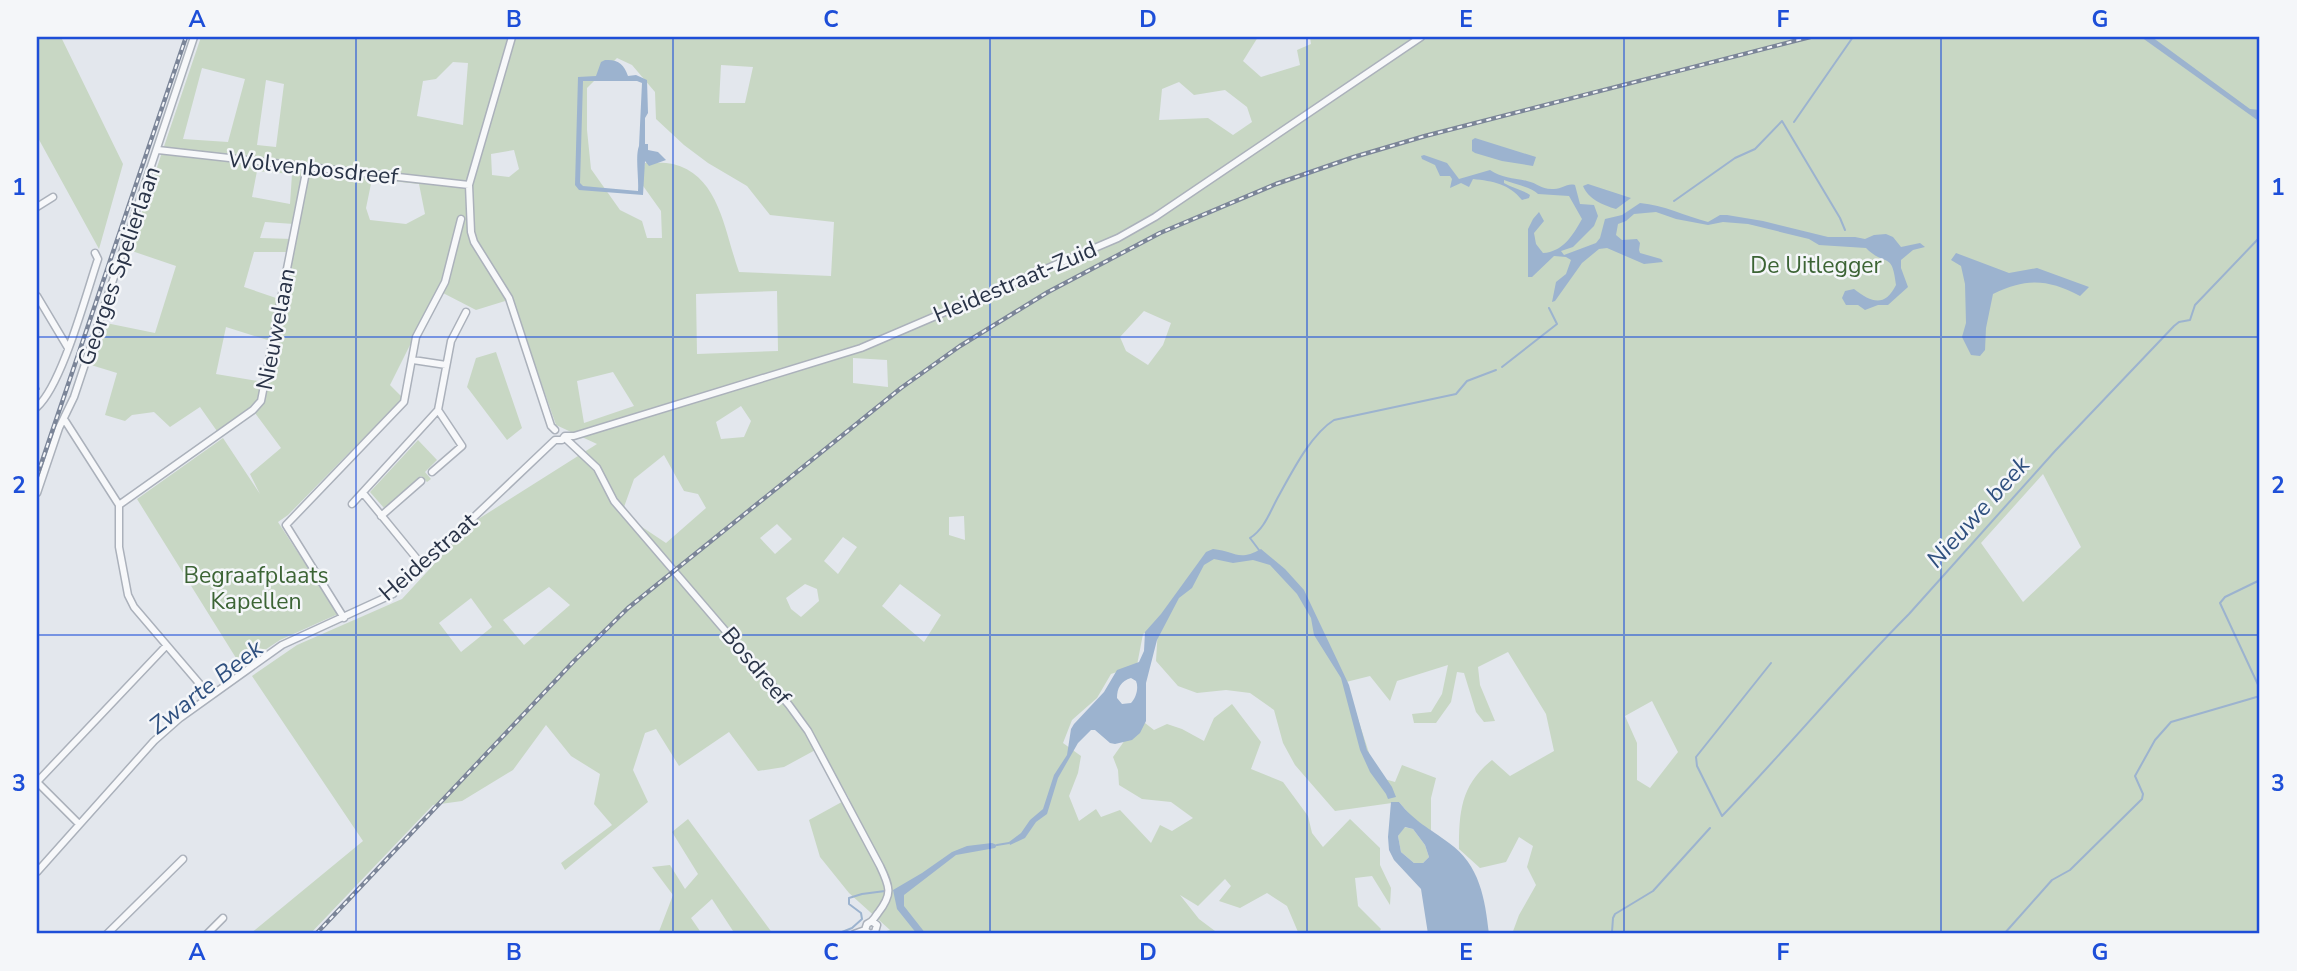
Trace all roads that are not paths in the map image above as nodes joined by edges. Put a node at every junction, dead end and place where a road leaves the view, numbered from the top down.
1 (194, 37) edge
2 (512, 37) edge
3 (1421, 37) edge
4 (158, 150) junction
5 (307, 167) junction
6 (469, 185) junction
7 (53, 197) dead end
8 (37, 207) edge
9 (461, 219) dead end
10 (95, 253) dead end
11 (37, 296) edge
12 (466, 312) dead end
13 (68, 348) junction
14 (413, 360) junction
15 (446, 365) junction
16 (37, 394) edge
17 (39, 405) edge
18 (438, 410) junction
19 (64, 419) junction
20 (555, 430) junction
21 (564, 437) junction
22 (555, 440) junction
23 (432, 472) dead end
24 (421, 481) dead end
25 (37, 493) edge
26 (363, 493) junction
27 (352, 504) dead end
28 (119, 505) junction
29 (381, 516) junction
30 (422, 565) junction
31 (344, 618) junction
32 (166, 646) junction
33 (210, 696) junction
34 (37, 782) edge
35 (79, 824) junction
36 (183, 859) dead end
37 (37, 872) edge
38 (223, 918) dead end
39 (107, 934) edge
40 (207, 934) edge
41 (854, 934) edge

1 - 4 street, Georges Spelierlaan
2 - 6 street
3 - 21 street, Heidestraat-Zuid
4 - 5 street, Wolvenbosdreef
4 - 19 street, Georges Spelierlaan
5 - 6 street, Wolvenbosdreef
5 - 28 street, Nieuwelaan
6 - 20 street
7 - 8 street
9 - 14 street
10 - 13 street
11 - 13 street
12 - 15 street
13 - 17 street
14 - 15 street
14 - 31 street
15 - 18 street
16 - 17 street
18 - 23 street
18 - 26 street
19 - 25 street, Georges Spelierlaan
19 - 28 street
20 - 21 street
20 - 22 street
21 - 22 street
21 - 41 street, Bosdreef
22 - 30 street, Heidestraat
24 - 29 street
26 - 27 street
26 - 29 street
28 - 32 street
29 - 30 street
30 - 31 street, Heidestraat
31 - 33 street, Heidestraat
32 - 33 street
32 - 34 street
33 - 35 street, Heidestraat
34 - 35 street
35 - 37 street, Heidestraat
36 - 39 street
38 - 40 street

